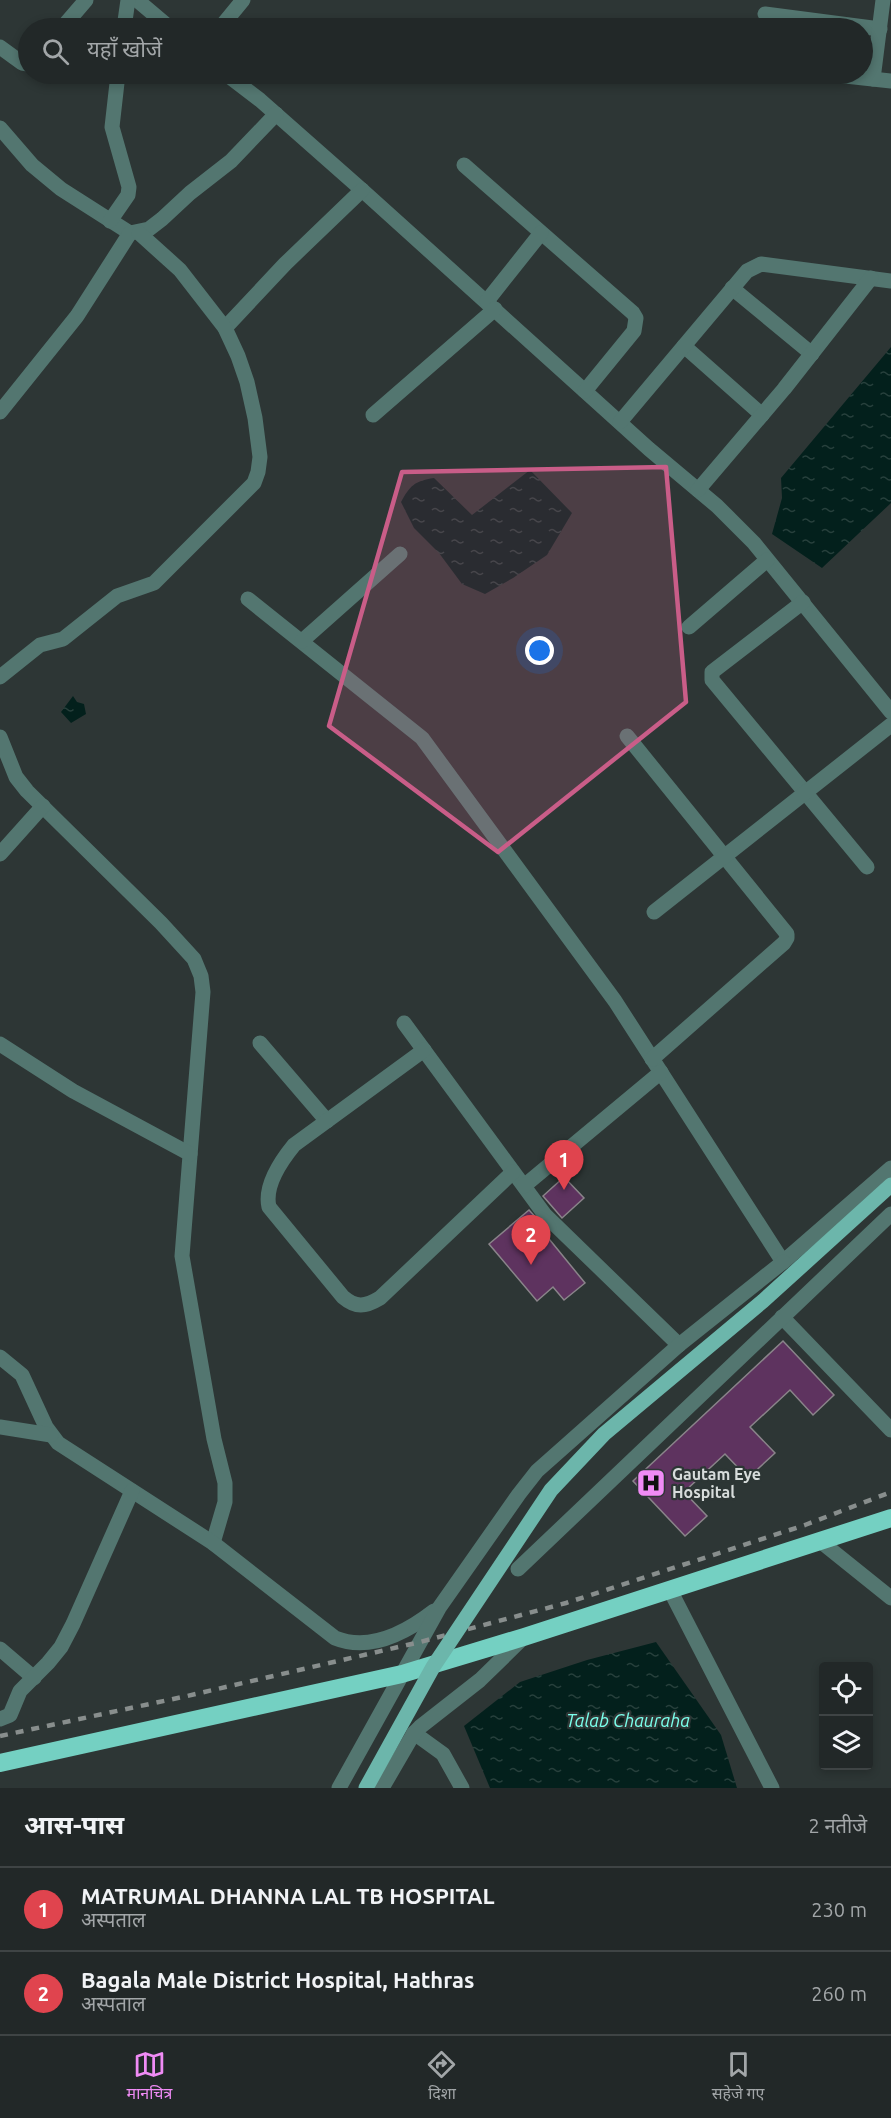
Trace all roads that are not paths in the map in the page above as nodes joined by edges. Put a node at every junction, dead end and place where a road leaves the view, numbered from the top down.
1 (86, 0) edge
2 (128, 0) edge
3 (137, 0) edge
4 (243, 0) edge
5 (883, 0) edge
6 (765, 14) dead end
7 (71, 18) edge
8 (125, 18) edge
9 (158, 18) edge
10 (228, 18) edge
11 (795, 18) edge
12 (873, 28) edge
13 (879, 29) junction
14 (0, 47) edge
15 (18, 60) edge
16 (873, 79) joint
17 (891, 81) edge
18 (117, 84) edge
19 (238, 84) edge
20 (276, 114) junction
21 (0, 128) edge
22 (465, 165) dead end
23 (362, 190) junction
24 (110, 222) junction
25 (134, 233) junction
26 (541, 233) junction
27 (872, 278) junction
28 (891, 281) edge
29 (732, 288) junction
30 (491, 305) junction
31 (225, 328) junction
32 (684, 346) junction
33 (812, 354) junction
34 (585, 391) junction
35 (0, 412) edge
36 (373, 415) dead end
37 (762, 415) junction
38 (620, 422) junction
39 (698, 490) junction
40 (400, 554) dead end
41 (767, 560) junction
42 (248, 599) dead end
43 (803, 602) junction
44 (689, 627) dead end
45 (302, 641) junction
46 (0, 677) edge
47 (891, 712) edge
48 (891, 725) edge
49 (627, 736) dead end
50 (0, 737) edge
51 (806, 792) junction
52 (43, 806) junction
53 (0, 854) edge
54 (724, 857) junction
55 (867, 867) dead end
56 (654, 912) dead end
57 (404, 1023) dead end
58 (260, 1043) dead end
59 (0, 1044) edge
60 (424, 1050) junction
61 (656, 1065) junction
62 (327, 1121) junction
63 (190, 1154) junction
64 (891, 1168) edge
65 (513, 1172) junction
66 (891, 1185) edge
67 (524, 1186) junction
68 (891, 1214) edge
69 (783, 1262) junction
70 (783, 1317) junction
71 (679, 1345) junction
72 (0, 1357) edge
73 (0, 1427) edge
74 (891, 1430) edge
75 (51, 1435) junction
76 (132, 1491) junction
77 (891, 1518) edge
78 (820, 1541) junction
79 (213, 1543) junction
80 (518, 1569) dead end
81 (670, 1590) junction
82 (891, 1598) edge
83 (439, 1608) junction
84 (524, 1637) junction
85 (0, 1649) edge
86 (402, 1674) junction
87 (34, 1678) junction
88 (0, 1719) edge
89 (414, 1733) junction
90 (0, 1763) edge
91 (339, 1788) edge
92 (366, 1788) edge
93 (382, 1788) edge
94 (462, 1788) edge
95 (772, 1788) edge

1 - 7 street
2 - 8 street
3 - 9 street
4 - 10 street
5 - 13 street
6 - 11 street
12 - 13 street
13 - 16 street
14 - 15 street
16 - 17 street
18 - 24 street
19 - 20 street
20 - 23 street
20 - 25 street
21 - 24 street
22 - 26 street
23 - 30 street
23 - 31 street
24 - 25 street
25 - 31 street
25 - 35 street
26 - 30 street
26 - 34 street
27 - 28 street
27 - 29 street
27 - 33 street
29 - 32 street
29 - 33 street
30 - 34 street
30 - 36 street
31 - 46 street
32 - 37 street
32 - 38 street
33 - 37 street
34 - 38 street
37 - 39 street
38 - 39 street
39 - 41 street
40 - 45 street
41 - 43 street
41 - 44 street
42 - 45 street
43 - 47 street
43 - 51 street
45 - 61 street
48 - 51 street
49 - 54 street
50 - 52 street
51 - 54 street
51 - 55 street
52 - 53 street
52 - 63 street
54 - 56 street
54 - 61 street
57 - 60 street
58 - 62 street
59 - 63 street
60 - 62 street
60 - 65 street
61 - 67 street
61 - 69 street
62 - 65 street
63 - 79 street
64 - 69 street
65 - 67 street
66 - 92 main road, bridge
67 - 71 street
68 - 70 street
69 - 71 street
70 - 74 street
70 - 80 street
71 - 83 street
72 - 75 street
73 - 75 street
75 - 76 street
76 - 79 street
76 - 87 street
77 - 78 highway
78 - 81 highway
78 - 82 street
79 - 83 street
81 - 84 highway
81 - 95 street
83 - 86 street
84 - 86 highway
84 - 89 street
85 - 87 street
86 - 90 highway
86 - 91 street
87 - 88 street
89 - 93 street
89 - 94 street

